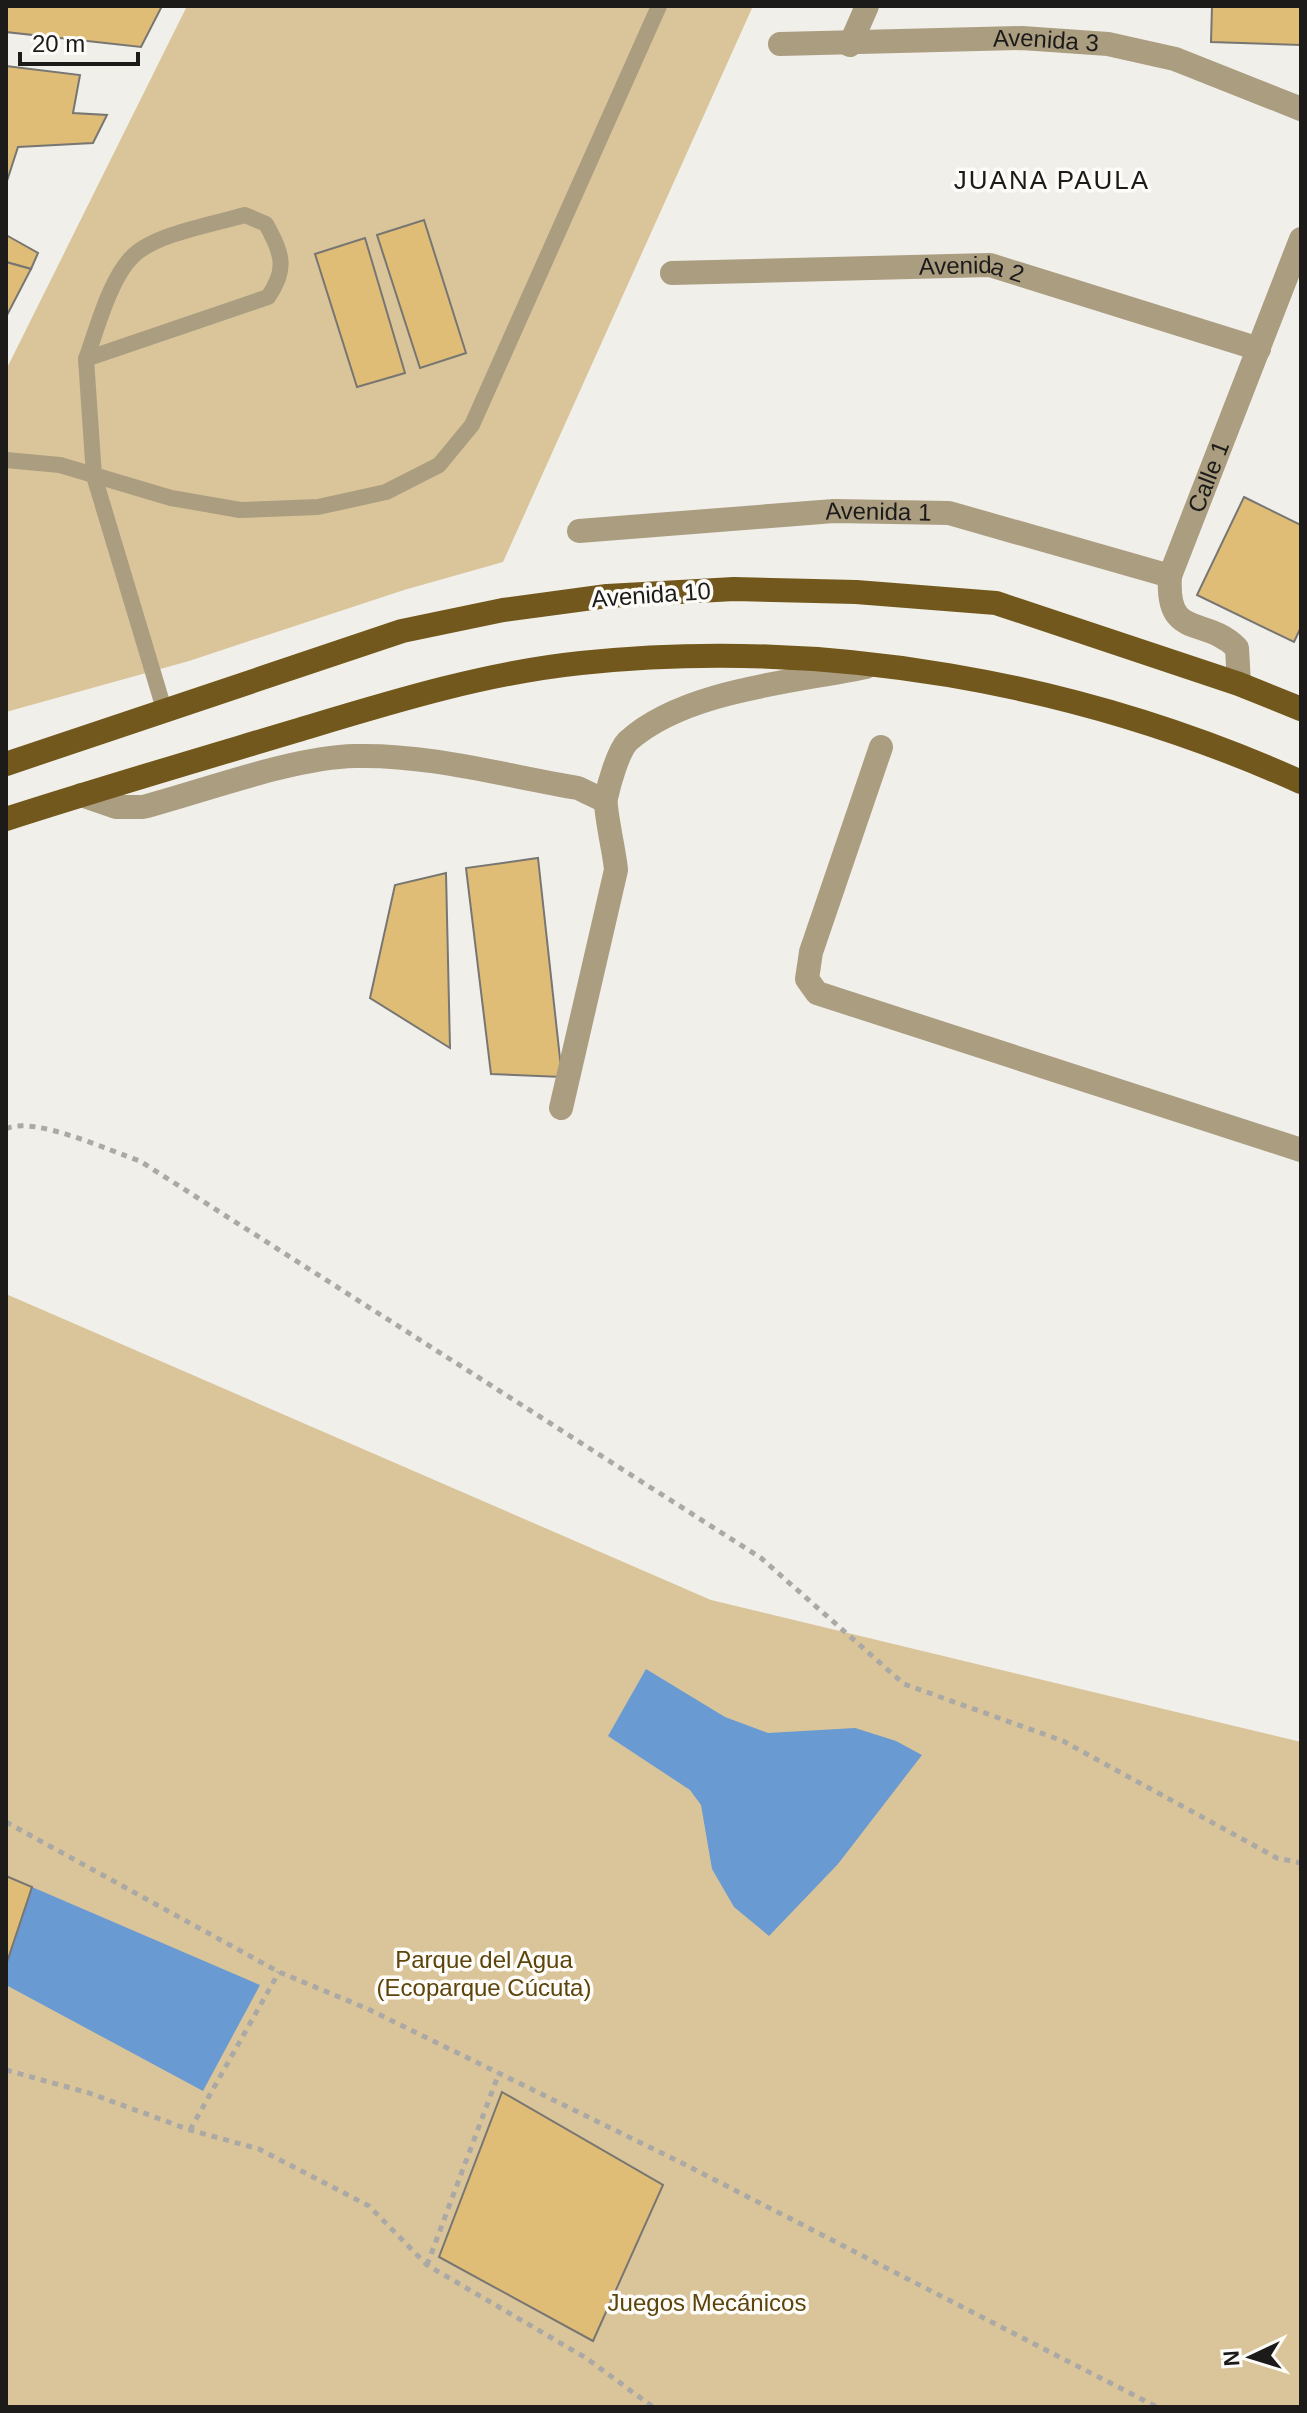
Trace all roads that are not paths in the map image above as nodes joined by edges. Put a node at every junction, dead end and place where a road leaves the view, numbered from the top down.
1 (659, 6) edge
2 (867, 6) edge
3 (780, 44) dead end
4 (850, 45) junction
5 (1301, 109) edge
6 (1301, 239) edge
7 (672, 273) dead end
8 (1259, 349) junction
9 (86, 359) junction
10 (6, 460) edge
11 (94, 476) junction
12 (579, 531) dead end
13 (1170, 576) junction
14 (876, 664) junction
15 (1239, 684) junction
16 (164, 709) junction
17 (1301, 709) edge
18 (881, 747) dead end
19 (6, 764) edge
20 (1301, 782) edge
21 (81, 795) junction
22 (605, 801) junction
23 (6, 819) edge
24 (561, 1108) dead end
25 (1301, 1150) edge

1 - 11 lane
2 - 4 street
3 - 4 street, Avenida 3
4 - 5 street, Avenida 3
6 - 8 street, Calle 1
7 - 8 street, Avenida 2
8 - 13 street, Calle 1
9 - 9 lane
9 - 11 lane
10 - 11 lane
11 - 16 lane
12 - 13 street, Avenida 1
13 - 15 street, Calle 1
14 - 20 main road
14 - 21 main road
14 - 22 street
15 - 16 main road, Avenida 10
15 - 17 main road, Avenida 10
16 - 19 main road, Avenida 10
18 - 25 street
21 - 22 street
21 - 23 main road
22 - 24 street

